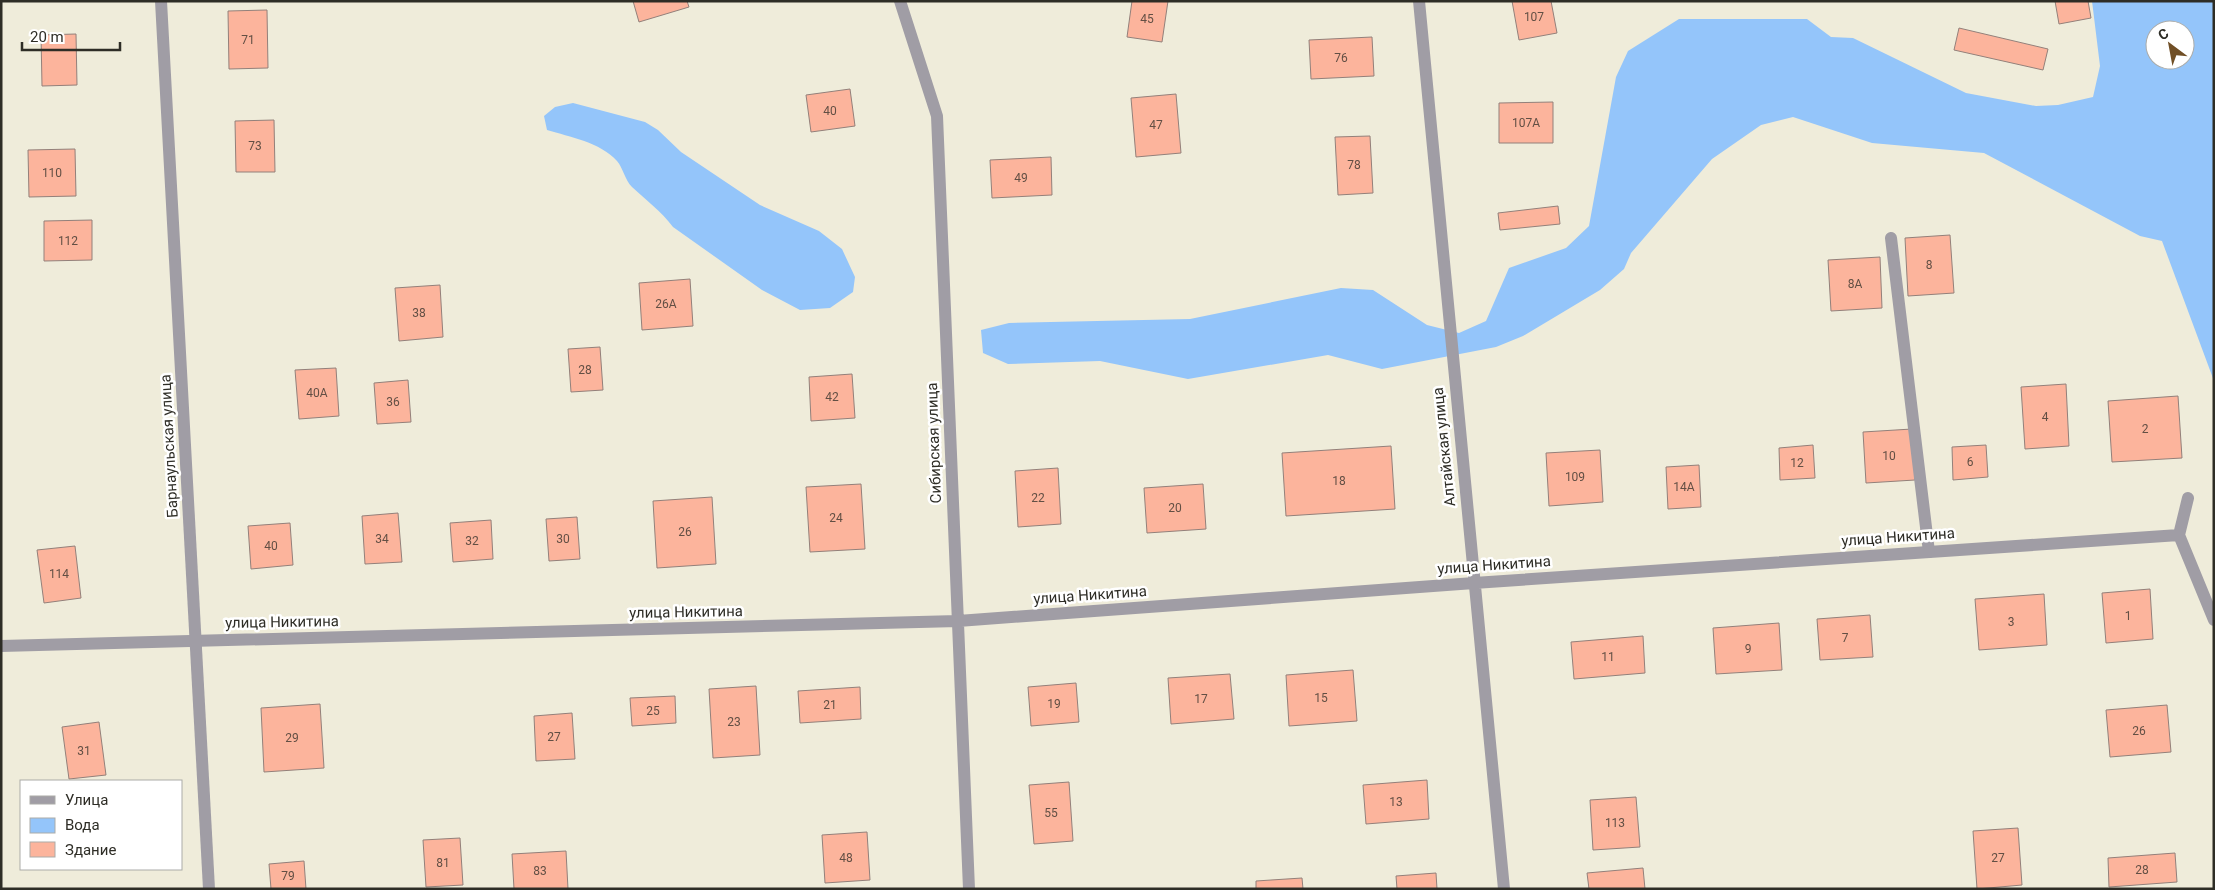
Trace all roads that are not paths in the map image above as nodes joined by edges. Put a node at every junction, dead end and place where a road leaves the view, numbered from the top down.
1 (161, 1) edge
2 (900, 1) edge
3 (1419, 1) edge
4 (1891, 238) dead end
5 (2188, 498) dead end
6 (2180, 535) junction
7 (1929, 552) junction
8 (1474, 583) junction
9 (2214, 620) edge
10 (958, 621) junction
11 (196, 640) junction
12 (1, 646) edge
13 (209, 889) edge
14 (969, 889) edge
15 (1504, 889) edge

1 - 11 street, Барнаульская улица
2 - 10 street, Сибирская улица
3 - 8 street, Алтайская улица
4 - 7 street
5 - 6 street
6 - 7 street, улица Никитина
6 - 9 street
7 - 8 street, улица Никитина
8 - 10 street, улица Никитина
8 - 15 street, Алтайская улица
10 - 11 street, улица Никитина
10 - 14 street, Сибирская улица
11 - 12 street, улица Никитина
11 - 13 street, Барнаульская улица

